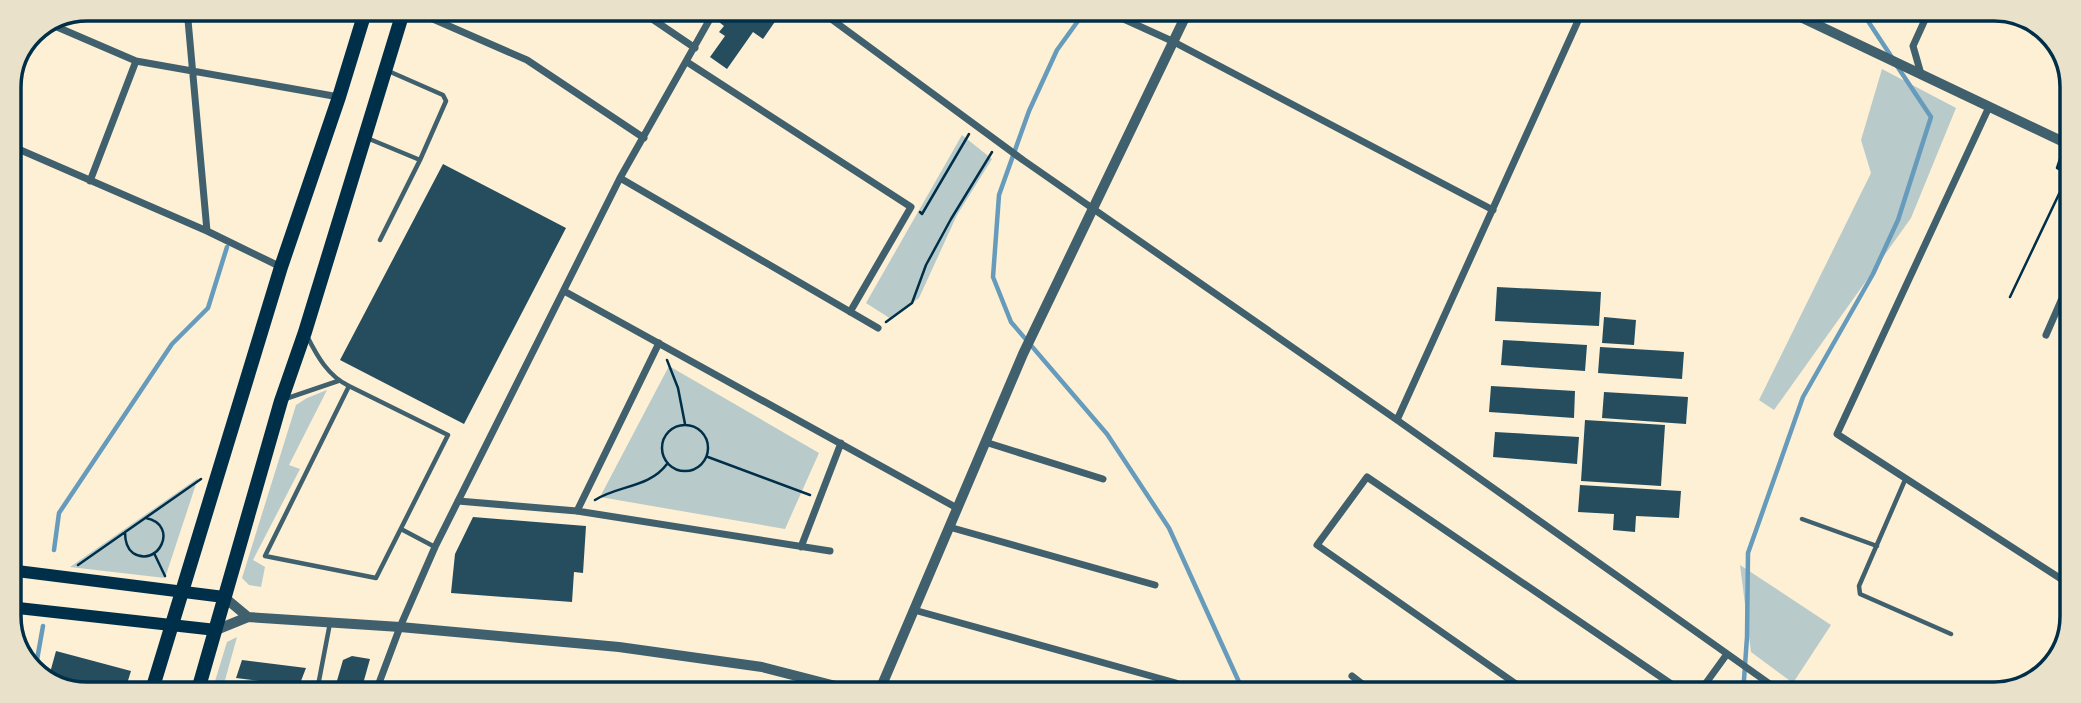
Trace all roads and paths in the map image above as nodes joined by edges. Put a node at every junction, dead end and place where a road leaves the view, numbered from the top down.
1 (188, 21) edge
2 (362, 21) edge
3 (400, 21) edge
4 (438, 21) edge
5 (655, 21) edge
6 (709, 21) edge
7 (834, 21) edge
8 (1128, 21) edge
9 (1183, 21) edge
10 (1578, 21) edge
11 (1809, 21) edge
12 (1924, 21) edge
13 (59, 28) edge
14 (1172, 41) junction
15 (695, 48) junction
16 (136, 61) junction
17 (687, 62) junction
18 (386, 70) junction
19 (193, 71) junction
20 (1921, 75) junction
21 (339, 97) junction
22 (1989, 107) junction
23 (975, 124) junction
24 (365, 137) junction
25 (645, 138) junction
26 (2060, 141) edge
27 (1001, 143) junction
28 (21, 150) edge
29 (420, 160) junction
30 (620, 178) junction
31 (90, 181) junction
32 (2060, 192) edge
33 (911, 207) junction
34 (1094, 208) junction
35 (1493, 210) junction
36 (207, 231) junction
37 (380, 240) dead end
38 (281, 267) junction
39 (564, 290) junction
40 (2010, 297) dead end
41 (2060, 303) edge
42 (850, 312) junction
43 (878, 328) joint
44 (305, 332) junction
45 (2046, 335) dead end
46 (660, 343) junction
47 (338, 381) junction
48 (349, 386) junction
49 (281, 401) junction
50 (1397, 420) junction
51 (685, 424) junction
52 (985, 442) junction
53 (841, 443) junction
54 (706, 456) junction
55 (667, 464) junction
56 (203, 478) dead end
57 (1103, 479) dead end
58 (1905, 480) junction
59 (820, 499) junction
60 (458, 502) junction
61 (957, 508) junction
62 (577, 511) junction
63 (146, 518) junction
64 (1802, 519) dead end
65 (949, 527) junction
66 (401, 529) junction
67 (125, 532) junction
68 (1877, 546) junction
69 (435, 547) junction
70 (801, 547) junction
71 (830, 551) dead end
72 (154, 553) junction
73 (21, 571) edge
74 (69, 571) dead end
75 (2060, 578) edge
76 (167, 582) dead end
77 (1155, 586) dead end
78 (183, 591) junction
79 (224, 597) junction
80 (21, 608) edge
81 (914, 610) junction
82 (247, 617) junction
83 (330, 623) junction
84 (172, 626) junction
85 (400, 627) junction
86 (216, 630) junction
87 (1951, 634) dead end
88 (1727, 654) junction
89 (1352, 676) dead end
90 (154, 682) edge
91 (201, 682) edge
92 (319, 682) edge
93 (379, 682) edge
94 (820, 682) edge
95 (883, 682) edge
96 (1172, 682) edge
97 (1360, 682) edge
98 (1513, 682) edge
99 (1668, 682) edge
100 (1707, 682) edge
101 (1766, 682) edge

1 - 19 street
2 - 21 main road
3 - 18 main road
4 - 25 street
5 - 15 street
6 - 15 street
7 - 23 street
8 - 14 street
9 - 14 street
10 - 35 street
11 - 20 street
12 - 20 street
13 - 16 street
14 - 34 street
14 - 35 street
15 - 17 street
16 - 19 street
16 - 31 street
17 - 25 street
17 - 33 street
18 - 24 main road
18 - 29 lane
19 - 21 street
19 - 36 street
20 - 22 street
21 - 38 main road
22 - 26 street
22 - 58 street
23 - 27 street
23 - 33 path
24 - 29 lane
24 - 44 main road
25 - 30 street
27 - 34 street
27 - 43 path
28 - 31 street
29 - 37 lane
30 - 39 street
30 - 42 street
31 - 36 street
32 - 40 path
33 - 42 street
34 - 50 street
34 - 52 street
35 - 50 street
36 - 38 street
38 - 78 main road
39 - 46 street
39 - 60 street
41 - 45 street
42 - 43 street
44 - 47 lane
44 - 49 main road
46 - 51 path
46 - 53 street
46 - 62 street
47 - 48 lane
47 - 49 lane
48 - 66 lane
48 - 66 lane
49 - 79 main road
50 - 88 street
51 - 54 path
51 - 55 path
52 - 57 street
52 - 61 street
53 - 59 street
53 - 61 street
54 - 55 path
54 - 59 path
55 - 62 path
56 - 63 path
58 - 68 lane
58 - 75 street
59 - 70 street
60 - 62 street
60 - 69 street
61 - 65 street
62 - 70 street
63 - 67 path
63 - 72 path
64 - 68 lane
65 - 77 street
65 - 81 street
66 - 69 lane
67 - 72 path
67 - 74 path
68 - 87 lane
69 - 85 street
70 - 71 street
72 - 76 path
73 - 78 main road
78 - 79 main road
78 - 84 main road
79 - 82 street
79 - 86 main road
80 - 84 main road
81 - 95 street
81 - 96 street
82 - 83 street
82 - 86 street
83 - 85 street
83 - 92 lane
84 - 86 main road
84 - 90 main road
85 - 93 street
85 - 94 street
86 - 91 main road
88 - 100 street
88 - 101 street
89 - 97 street
98 - 99 street

